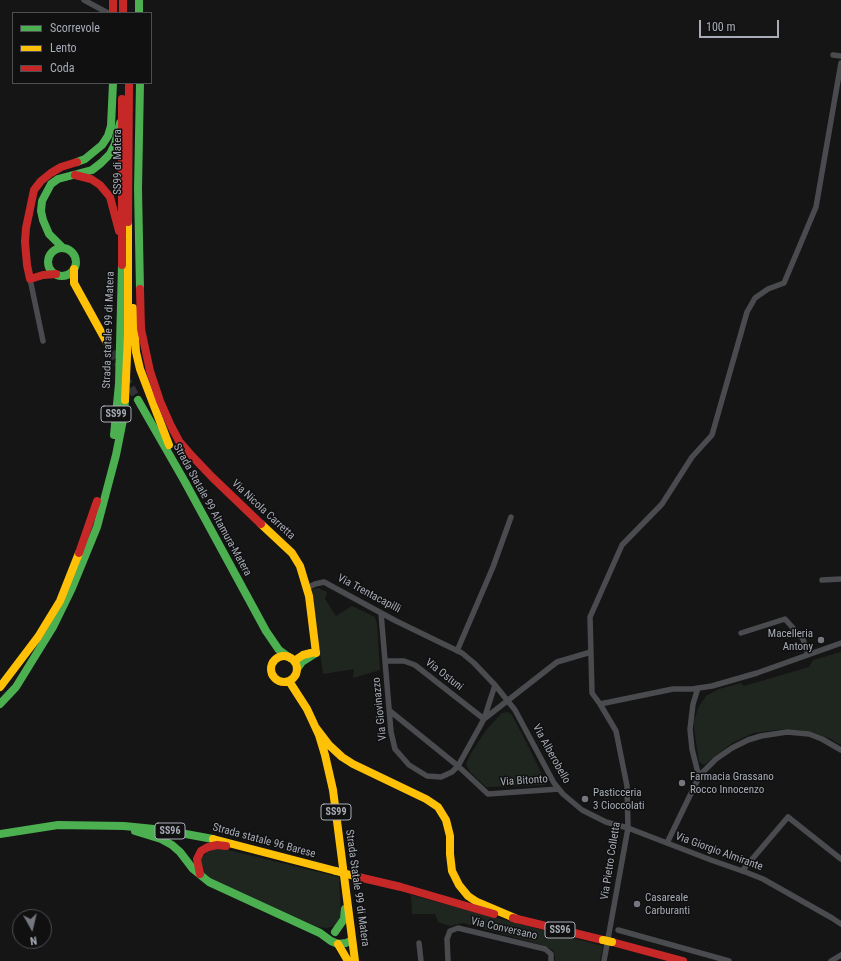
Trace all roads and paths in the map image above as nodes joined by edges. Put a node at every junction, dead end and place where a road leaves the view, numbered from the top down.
1 (84, 0) edge
2 (113, 0) edge
3 (123, 0) edge
4 (129, 0) edge
5 (139, 0) edge
6 (106, 12) edge
7 (113, 12) edge
8 (123, 12) edge
9 (129, 12) edge
10 (139, 12) edge
11 (832, 55) dead end
12 (841, 56) edge
13 (841, 63) edge
14 (113, 84) edge
15 (122, 84) edge
16 (129, 84) edge
17 (140, 84) edge
18 (122, 112) junction
19 (74, 174) junction
20 (50, 234) junction
21 (129, 240) junction
22 (63, 248) junction
23 (122, 253) junction
24 (51, 254) junction
25 (74, 269) junction
26 (56, 273) junction
27 (30, 279) junction
28 (74, 283) junction
29 (43, 340) dead end
30 (106, 342) tunnel mouth
31 (138, 400) tunnel mouth
32 (185, 482) junction
33 (511, 517) dead end
34 (841, 578) edge
35 (822, 580) dead end
36 (307, 588) junction
37 (381, 613) junction
38 (266, 631) junction
39 (741, 633) dead end
40 (841, 642) edge
41 (457, 651) junction
42 (591, 652) junction
43 (316, 653) junction
44 (808, 655) junction
45 (276, 659) junction
46 (292, 659) junction
47 (385, 661) junction
48 (294, 676) junction
49 (495, 685) junction
50 (0, 687) edge
51 (698, 688) junction
52 (508, 701) junction
53 (0, 704) edge
54 (600, 704) junction
55 (390, 711) junction
56 (484, 719) junction
57 (316, 728) junction
58 (841, 750) edge
59 (458, 766) junction
60 (699, 777) junction
61 (559, 789) junction
62 (87, 825) junction
63 (628, 828) junction
64 (0, 834) edge
65 (667, 843) junction
66 (275, 855) junction
67 (841, 859) edge
68 (742, 870) junction
69 (201, 877) junction
70 (347, 898) junction
71 (517, 919) junction
72 (841, 924) edge
73 (618, 930) dead end
74 (335, 932) junction
75 (320, 933) junction
76 (352, 938) junction
77 (419, 943) dead end
78 (338, 944) junction
79 (841, 955) edge
80 (348, 961) edge
81 (355, 961) edge
82 (421, 961) edge
83 (448, 961) edge
84 (551, 961) edge
85 (604, 961) edge
86 (683, 961) edge
87 (729, 961) edge
88 (831, 961) edge

1 - 6 street
2 - 7 main road
3 - 8 main road
4 - 9 main road
5 - 10 main road
11 - 12 street
13 - 42 street, Via Pietro Colletta
14 - 27 main road
15 - 18 main road, SS99
16 - 21 main road, SS99 di Matera / SS99
17 - 36 main road, Via Nicola Carretta
18 - 19 main road
18 - 23 main road, Strada statale 99 di Matera / SS99
19 - 20 main road
19 - 23 main road
20 - 22 main road
20 - 24 main road
21 - 32 main road
21 - 53 main road, Strada statale 99 di Matera / SS99
22 - 24 main road
22 - 25 main road
23 - 50 main road, Strada statale 99 di Matera / SS99
24 - 26 main road
25 - 26 main road
25 - 28 main road, Strada Statale 99 di Matera
26 - 27 main road
26 - 28 main road
27 - 29 street
28 - 30 main road, Strada Statale 99 di Matera
31 - 32 main road, Strada Statale 99 Altamura-Matera / SS99
32 - 38 main road, Strada Statale 99 Altamura-Matera / SS99
33 - 41 street
34 - 35 street
36 - 37 street, Via Trentacapilli
36 - 43 main road
37 - 41 street, Via Trentacapilli
37 - 47 street, Via Giovinazzo
38 - 45 main road, Strada Statale 99 Altamura-Matera / SS99
38 - 46 main road, Strada Statale 99 Altamura-Matera / SS99
39 - 44 street
40 - 44 street
41 - 49 street, Via Trentacapilli
42 - 52 street
42 - 54 street, Via Pietro Colletta
43 - 46 main road
43 - 48 main road
44 - 51 street
45 - 46 main road
45 - 48 main road
46 - 48 main road
47 - 55 street, Via Giovinazzo
47 - 56 street, Via Ostuni
48 - 57 main road, Strada Statale 99 di Matera / SS99
49 - 52 street, Via Trentacapilli
49 - 56 street
51 - 54 street
51 - 60 street
52 - 56 street
52 - 61 street, Via Alberobello
54 - 63 street, Via Pietro Colletta
55 - 59 street, Via Bitonto
55 - 59 street, Via Giovinazzo
56 - 59 street
57 - 70 main road, Strada Statale 99 di Matera / SS99
57 - 71 main road
58 - 60 street
59 - 61 street, Via Bitonto
60 - 65 street
61 - 63 street, Via Alberobello
62 - 64 main road, Strada statale 96 Barese / SS96
62 - 66 main road, Strada statale 96 Barese / SS96
62 - 69 main road
63 - 65 street, Via Giorgio Almirante
63 - 85 street, Via Pietro Colletta
65 - 68 street, Via Giorgio Almirante
66 - 69 main road
66 - 71 main road, Strada statale 96 Barese / SS96, bridge
67 - 68 street
68 - 72 street, Via Giorgio Almirante
69 - 75 main road
70 - 74 main road
70 - 76 main road, Strada Statale 99 di Matera / SS99
71 - 86 main road, SS96, bridge
73 - 87 street
74 - 75 main road
74 - 76 main road
75 - 78 main road
76 - 78 main road
76 - 81 main road, Strada Statale 99 di Matera / SS99
77 - 82 street
78 - 80 main road
79 - 88 street
83 - 84 street, Via Conversano

